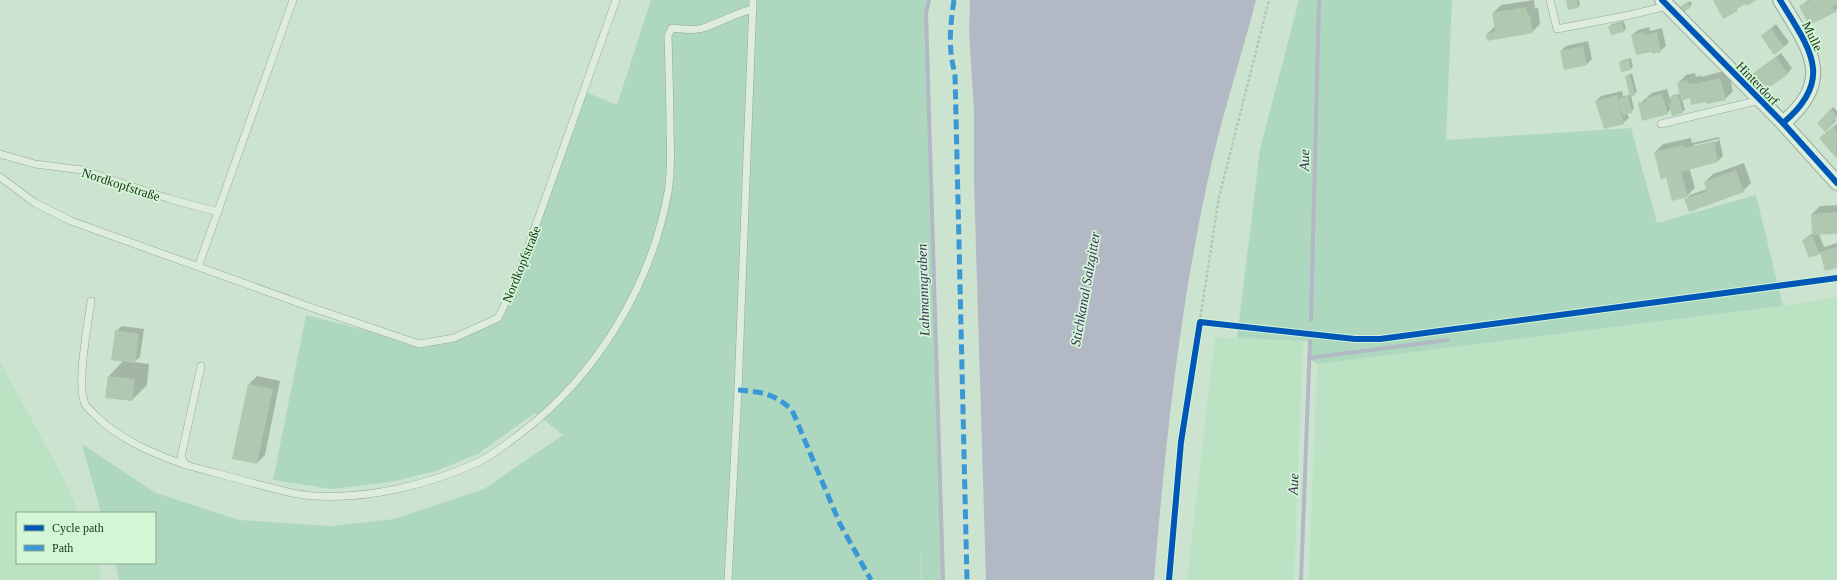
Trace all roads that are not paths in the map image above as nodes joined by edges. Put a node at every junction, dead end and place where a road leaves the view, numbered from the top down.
1 (293, 0) edge
2 (616, 0) edge
3 (753, 0) edge
4 (1550, 0) edge
5 (1780, 0) edge
6 (1665, 3) edge
7 (753, 9) junction
8 (1760, 100) junction
9 (1782, 123) junction
10 (1661, 124) dead end
11 (0, 154) edge
12 (0, 177) edge
13 (1837, 183) edge
14 (218, 212) junction
15 (198, 267) junction
16 (91, 301) dead end
17 (200, 366) dead end
18 (186, 465) junction
19 (730, 568) junction
20 (722, 580) edge
21 (728, 580) edge

1 - 14 lane
2 - 15 lane, Nordkopfstraße
3 - 7 lane
4 - 6 lane
5 - 9 street, Mulle
6 - 8 street, Hinterdorf
7 - 18 lane
7 - 19 lane
8 - 9 street, Hinterdorf
8 - 10 lane
9 - 13 street, Hinterdorf
11 - 14 lane, Nordkopfstraße
12 - 15 lane, Nordkopfstraße
14 - 15 lane
16 - 18 lane
17 - 18 lane
19 - 20 lane
19 - 21 lane

